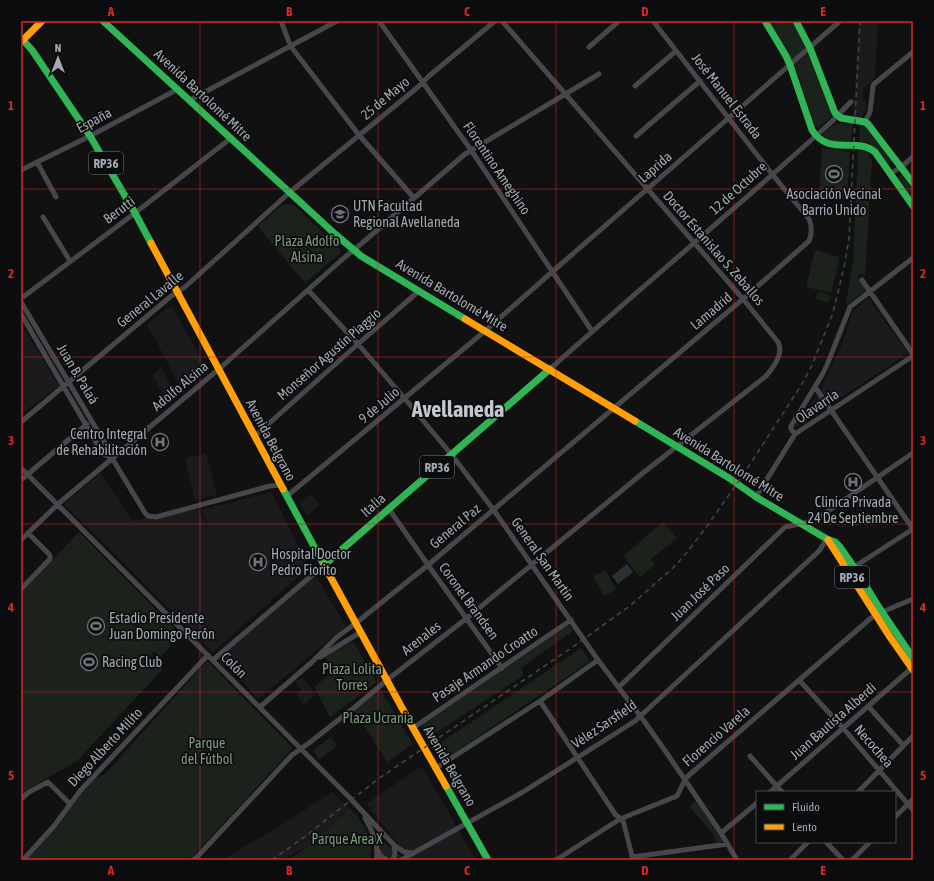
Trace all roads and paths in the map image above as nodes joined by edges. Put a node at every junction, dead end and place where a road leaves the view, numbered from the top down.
1 (42, 21) edge
2 (103, 21) edge
3 (281, 21) edge
4 (337, 21) edge
5 (379, 21) edge
6 (494, 21) edge
7 (502, 21) edge
8 (619, 21) edge
9 (653, 21) edge
10 (766, 21) edge
11 (796, 21) edge
12 (840, 21) edge
13 (22, 40) edge
14 (290, 46) junction
15 (589, 46) dead end
16 (810, 48) junction
17 (676, 51) junction
18 (913, 52) edge
19 (790, 65) junction
20 (599, 74) dead end
21 (700, 81) junction
22 (422, 83) junction
23 (635, 86) dead end
24 (178, 89) junction
25 (565, 94) junction
26 (190, 100) junction
27 (851, 102) dead end
28 (837, 115) junction
29 (729, 118) junction
30 (865, 122) junction
31 (359, 135) junction
32 (90, 136) junction
33 (636, 136) dead end
34 (815, 136) junction
35 (231, 138) junction
36 (471, 150) junction
37 (913, 156) edge
38 (37, 162) junction
39 (901, 167) junction
40 (21, 170) edge
41 (772, 174) junction
42 (890, 174) junction
43 (913, 183) edge
44 (647, 189) junction
45 (290, 192) junction
46 (56, 197) dead end
47 (414, 198) junction
48 (913, 206) edge
49 (135, 213) junction
50 (43, 217) dead end
51 (811, 224) joint
52 (694, 243) junction
53 (354, 250) junction
54 (913, 258) edge
55 (70, 262) junction
56 (552, 272) junction
57 (862, 280) dead end
58 (308, 290) junction
59 (419, 291) junction
60 (178, 292) junction
61 (870, 292) junction
62 (21, 298) edge
63 (743, 299) junction
64 (21, 302) edge
65 (21, 314) edge
66 (485, 331) junction
67 (592, 331) junction
68 (358, 344) junction
69 (780, 346) joint
70 (913, 355) edge
71 (219, 368) junction
72 (550, 369) junction
73 (69, 382) junction
74 (63, 386) junction
75 (815, 387) junction
76 (405, 399) junction
77 (613, 408) junction
78 (831, 410) junction
79 (92, 421) junction
80 (21, 422) edge
81 (86, 425) junction
82 (795, 434) junction
83 (255, 436) junction
84 (677, 447) junction
85 (913, 452) edge
86 (451, 454) junction
87 (112, 458) junction
88 (21, 468) edge
89 (27, 474) junction
90 (877, 477) junction
91 (21, 480) edge
92 (281, 485) junction
93 (287, 496) junction
94 (756, 497) junction
95 (58, 504) junction
96 (389, 509) junction
97 (493, 509) junction
98 (802, 524) junction
99 (913, 529) edge
100 (28, 533) junction
101 (827, 539) junction
102 (21, 540) edge
103 (532, 564) junction
104 (324, 565) junction
105 (428, 565) junction
106 (854, 567) junction
107 (21, 589) edge
108 (913, 599) edge
109 (879, 614) junction
110 (467, 618) junction
111 (571, 620) junction
112 (356, 623) junction
113 (361, 632) junction
114 (208, 655) junction
115 (913, 658) edge
116 (213, 660) junction
117 (598, 660) junction
118 (312, 662) junction
119 (502, 668) junction
120 (913, 669) edge
121 (387, 680) junction
122 (799, 680) junction
123 (618, 687) junction
124 (540, 701) junction
125 (868, 706) junction
126 (260, 707) junction
127 (640, 716) junction
128 (413, 728) junction
129 (843, 728) junction
130 (913, 736) edge
131 (903, 745) junction
132 (301, 749) junction
133 (750, 756) dead end
134 (577, 758) junction
135 (436, 768) junction
136 (880, 771) junction
137 (685, 780) junction
138 (777, 786) junction
139 (771, 791) edge
140 (781, 791) edge
141 (859, 791) edge
142 (913, 799) edge
143 (21, 800) edge
144 (70, 804) junction
145 (756, 804) edge
146 (908, 804) junction
147 (913, 810) edge
148 (362, 812) junction
149 (896, 816) edge
150 (620, 819) junction
151 (468, 822) junction
152 (721, 833) junction
153 (807, 843) edge
154 (827, 843) edge
155 (869, 843) edge
156 (728, 844) junction
157 (394, 845) junction
158 (377, 850) junction
159 (413, 853) junction
160 (23, 858) edge
161 (633, 858) edge
162 (193, 860) edge
163 (376, 860) edge
164 (387, 860) edge
165 (393, 860) edge
166 (401, 860) edge
167 (488, 860) edge
168 (556, 860) edge
169 (737, 860) edge
170 (790, 860) edge
171 (843, 860) edge
172 (852, 860) edge

1 - 13 main road
2 - 24 main road, Avenida Bartolomé Mitre / RP36
3 - 14 street
4 - 14 street
5 - 22 street, Florentino Ameghino
6 - 22 street, 25 de Mayo
7 - 25 street, Doctor Estanislao S. Zeballos
8 - 15 street
9 - 17 street, José Manuel Estrada
10 - 19 main road
11 - 16 main road
12 - 16 street, Laprida
13 - 32 main road, Avenida Belgrano / RP36
14 - 26 street
14 - 31 street
16 - 19 street, Laprida
16 - 28 main road
17 - 21 street, José Manuel Estrada
17 - 23 street
18 - 30 street
19 - 29 street, Laprida
19 - 34 main road
20 - 25 street, Adolfo Alsina
21 - 29 street, José Manuel Estrada
21 - 33 street
22 - 31 street, 25 de Mayo
22 - 36 street, Florentino Ameghino
24 - 26 main road, Avenida Bartolomé Mitre / RP36
24 - 32 street, España
25 - 36 street, Adolfo Alsina
25 - 44 street, Doctor Estanislao S. Zeballos
26 - 35 main road, Avenida Bartolomé Mitre / RP36
27 - 28 street, 12 de Octubre
28 - 30 main road
28 - 34 street, 12 de Octubre
29 - 41 street, José Manuel Estrada
29 - 44 street, Laprida
30 - 39 main road
31 - 45 street, 25 de Mayo
31 - 47 street
32 - 38 street, España
32 - 49 main road, Avenida Belgrano / RP36
34 - 41 street, 12 de Octubre
34 - 42 main road
35 - 45 main road, Avenida Bartolomé Mitre / RP36
35 - 49 street, Berutti
36 - 47 street, Adolfo Alsina
36 - 56 street, Florentino Ameghino
37 - 39 street
38 - 40 street, España
38 - 46 street
39 - 42 street
39 - 43 main road
41 - 51 street, José Manuel Estrada
41 - 52 street, 12 de Octubre
42 - 48 main road
44 - 52 street, Doctor Estanislao S. Zeballos
44 - 56 street, Laprida
45 - 53 main road, Avenida Bartolomé Mitre / RP36
45 - 60 street, General Lavalle
47 - 53 street, Adolfo Alsina
49 - 55 street, Berutti
49 - 60 main road, Avenida Belgrano / RP36
50 - 55 street
51 - 63 street, Lamadrid
52 - 63 street, Doctor Estanislao S. Zeballos
52 - 67 street, 12 de Octubre
53 - 58 street, Adolfo Alsina
53 - 59 main road, Avenida Bartolomé Mitre / RP36
54 - 61 street
55 - 62 street, Berutti
56 - 66 street, Laprida
56 - 67 street, Florentino Ameghino
57 - 61 street
58 - 68 street, General San Martín
58 - 71 street, Adolfo Alsina
59 - 66 main road, Avenida Bartolomé Mitre / RP36
59 - 68 street, Monseñor Agustín Piaggio
60 - 71 main road, Avenida Belgrano / RP36
60 - 73 street, General Lavalle
61 - 70 street
61 - 75 street
63 - 69 street, Doctor Estanislao S. Zeballos
63 - 77 street, Lamadrid
64 - 73 street, Juan B. Palaá
65 - 74 street, Juan B. Palaá
66 - 72 main road, Avenida Bartolomé Mitre / RP36
66 - 76 street, 9 de Julio
67 - 72 street, 12 de Octubre
68 - 76 street, General San Martín
68 - 83 street, Monseñor Agustín Piaggio
69 - 84 street, Arenales
70 - 78 street, Olavarría
71 - 83 main road, Avenida Belgrano / RP36
71 - 87 street, Adolfo Alsina
72 - 77 main road, Avenida Bartolomé Mitre / RP36
72 - 86 main road, Italia / RP36
73 - 74 street, General Lavalle
73 - 79 street, Juan B. Palaá
74 - 80 street, General Lavalle
74 - 81 street, Juan B. Palaá
75 - 78 street
75 - 82 street
76 - 86 street, General San Martín
76 - 93 street, 9 de Julio
77 - 84 main road, Avenida Bartolomé Mitre / RP36
77 - 97 street, General Paz
78 - 82 street, Olavarría
78 - 90 street
79 - 81 street
79 - 87 street, Juan B. Palaá
81 - 87 street, Juan B. Palaá
81 - 89 street
82 - 94 street, Olavarría
83 - 92 main road, Avenida Belgrano / RP36
84 - 94 main road, Avenida Bartolomé Mitre / RP36
84 - 103 street, Arenales
85 - 90 street, Juan José Paso
86 - 96 main road, Italia / RP36
86 - 97 street, General San Martín
87 - 92 street, Juan B. Palaá
87 - 95 street, Adolfo Alsina
88 - 89 street, Colón
89 - 91 street
89 - 95 street, Colón
90 - 98 street, Juan José Paso
90 - 99 street
92 - 93 main road, Avenida Belgrano / RP36
93 - 104 main road, Avenida Belgrano / RP36
94 - 98 main road, Avenida Bartolomé Mitre / RP36
95 - 100 street, Adolfo Alsina
95 - 114 street, Colón
96 - 104 main road, Italia / RP36
96 - 105 street, Coronel Brandsen
97 - 103 street, General San Martín
97 - 105 street, General Paz
98 - 101 main road, Avenida Bartolomé Mitre / RP36
98 - 123 street, Juan José Paso
99 - 106 street
100 - 102 street, Adolfo Alsina
100 - 107 street
101 - 106 main road, Avenida Bartolomé Mitre / RP36
101 - 109 main road, Avenida Bartolomé Mitre / RP36
101 - 127 street, Vélez Sarsfield
103 - 110 street, Arenales
103 - 111 street, General San Martín
104 - 112 main road, Avenida Belgrano
104 - 116 street, Italia
105 - 110 street, Coronel Brandsen
105 - 112 street, General Paz
106 - 109 main road, Avenida Bartolomé Mitre / RP36
108 - 109 street, Florencio Varela
109 - 115 main road, Avenida Bartolomé Mitre / RP36
109 - 120 main road, Avenida Bartolomé Mitre / RP36
109 - 122 street, Florencio Varela
110 - 119 street, Coronel Brandsen
110 - 121 street, Arenales
111 - 117 street, General San Martín
111 - 119 street, Pasaje Armando Croatto
112 - 113 main road, Avenida Belgrano
112 - 118 street, General Paz
113 - 118 street, General Paz
113 - 121 main road, Avenida Belgrano
114 - 116 street, Colón
114 - 144 street, Diego Alberto Milito
116 - 126 street, Colón
117 - 123 street, General San Martín
117 - 124 street
118 - 126 street, General Paz
119 - 128 street, Pasaje Armando Croatto
120 - 125 street, Juan Bautista Alberdi
121 - 128 main road, Avenida Belgrano
121 - 132 street, Arenales
122 - 129 street, Necochea
122 - 137 street, Florencio Varela
123 - 127 street, General San Martín
124 - 134 street
124 - 135 street
125 - 129 street, Juan Bautista Alberdi
125 - 131 street
126 - 132 street, Colón
127 - 134 street, Vélez Sarsfield
127 - 137 street, General San Martín
128 - 135 main road, Avenida Belgrano
129 - 136 street, Necochea
129 - 138 street, Juan Bautista Alberdi
130 - 131 street
131 - 136 street
132 - 148 street, Colón
132 - 162 street, Arenales
133 - 138 street
134 - 150 street
134 - 151 street, Vélez Sarsfield
135 - 151 main road, Avenida Belgrano
136 - 141 street
136 - 146 street, Necochea
137 - 150 street, Florencio Varela
137 - 152 street, General San Martín
138 - 139 street, Juan Bautista Alberdi
138 - 140 street
142 - 146 street
143 - 144 street
144 - 160 street, Diego Alberto Milito
145 - 152 street
146 - 147 street, Necochea
146 - 149 street
148 - 157 street, Colón
148 - 158 street, Colón
150 - 161 street
150 - 168 street, Florencio Varela
151 - 159 street, Vélez Sarsfield
151 - 167 main road, Avenida Belgrano
152 - 156 street, General San Martín
153 - 170 street
154 - 171 street
155 - 172 street
156 - 161 street
156 - 169 street, General San Martín
157 - 159 street, Colón
157 - 165 street
158 - 163 street, Colón
158 - 164 street
159 - 166 street, Vélez Sarsfield

